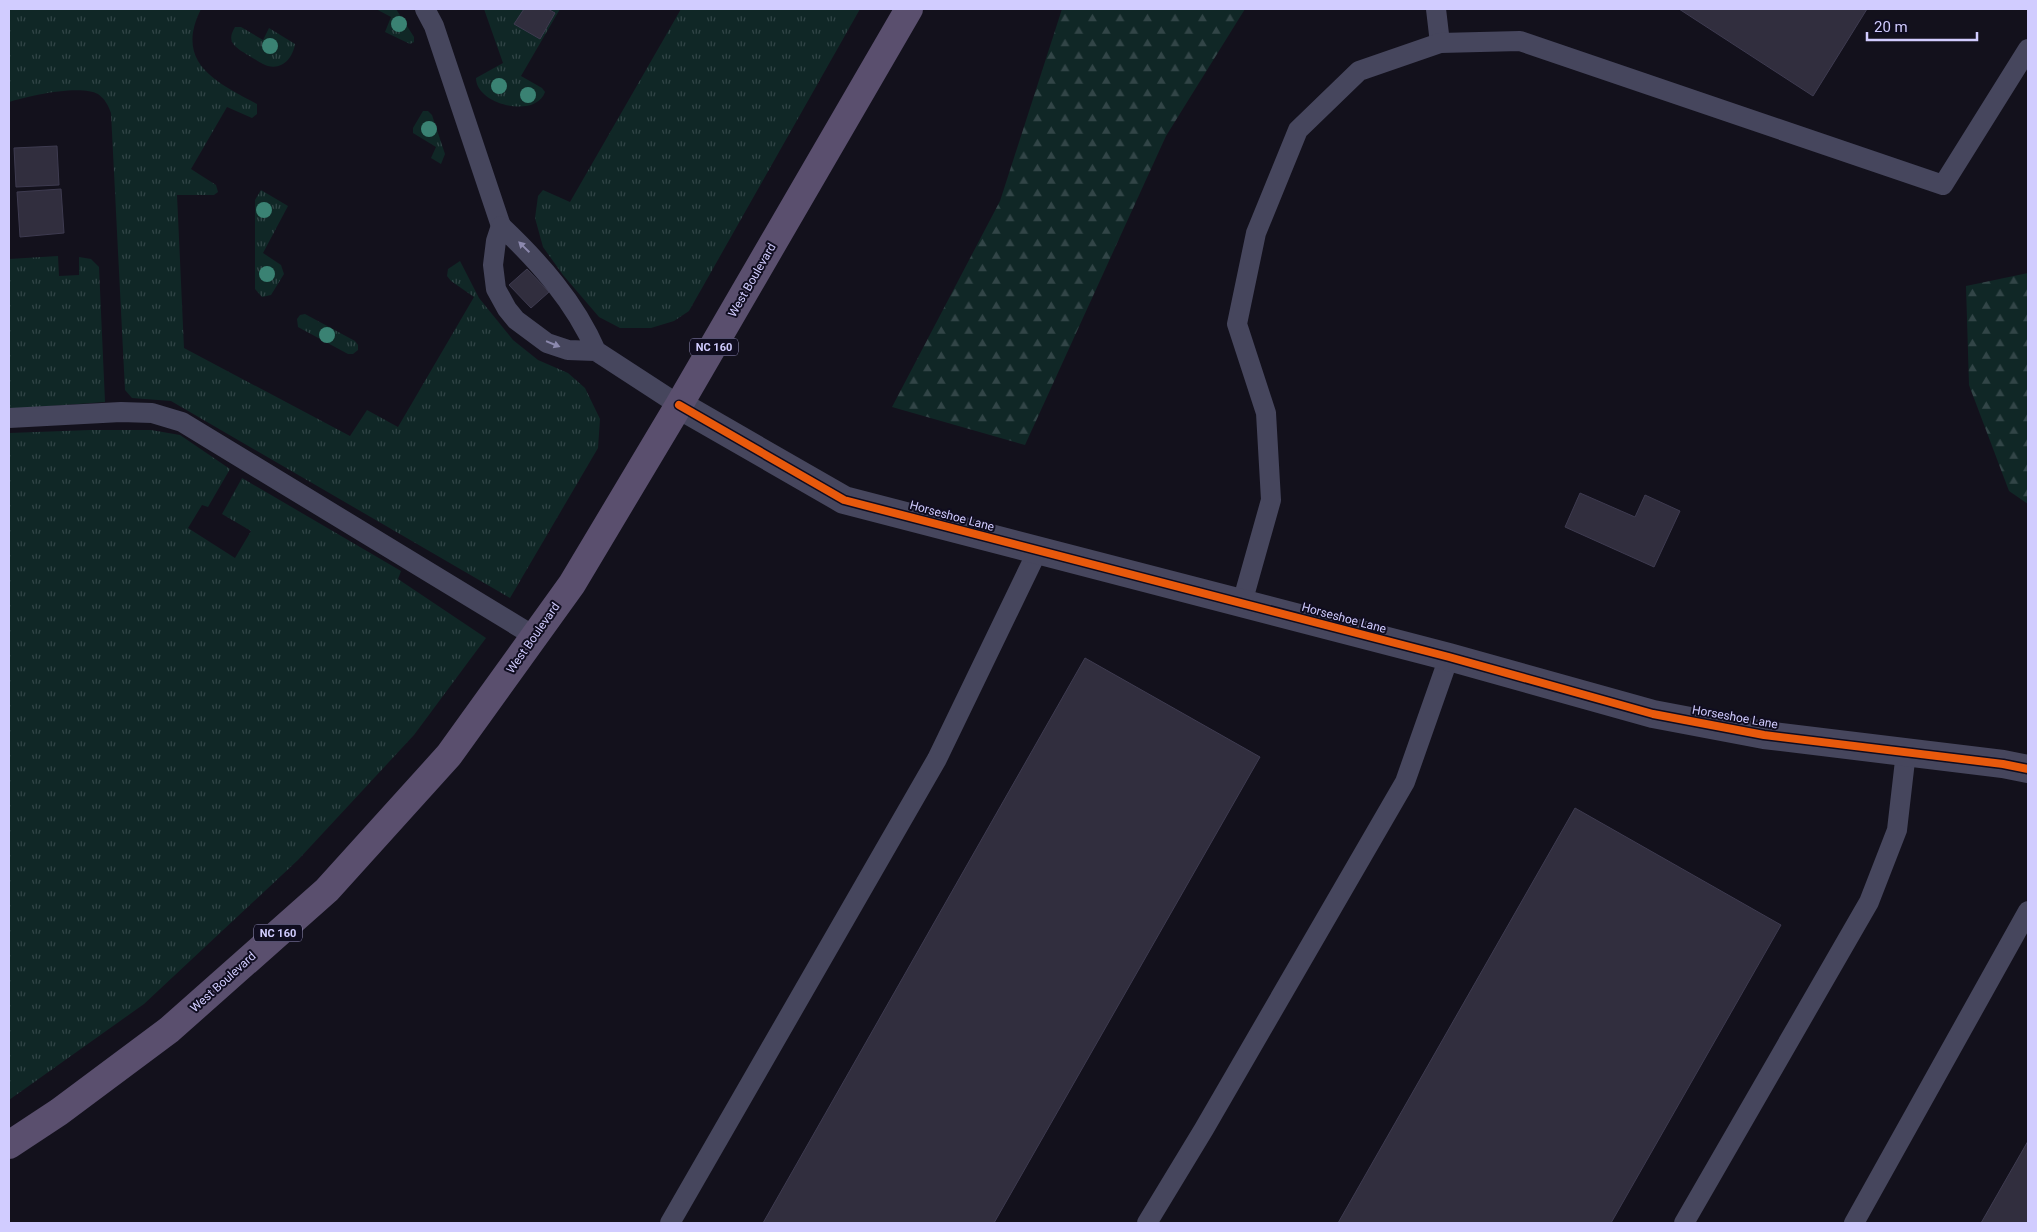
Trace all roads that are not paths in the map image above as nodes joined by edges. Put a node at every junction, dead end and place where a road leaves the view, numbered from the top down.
1 (425, 9) edge
2 (909, 9) edge
3 (1436, 9) edge
4 (1440, 43) junction
5 (2028, 50) edge
6 (501, 226) junction
7 (596, 351) junction
8 (680, 406) junction
9 (9, 418) edge
10 (1038, 550) junction
11 (1242, 603) junction
12 (534, 636) junction
13 (1449, 657) junction
14 (1906, 752) junction
15 (2028, 769) edge
16 (2028, 911) edge
17 (9, 1144) edge
18 (670, 1223) edge
19 (1147, 1223) edge
20 (1684, 1223) edge
21 (1854, 1223) edge

1 - 6 lane
2 - 8 main road, West Boulevard / NC 160
3 - 4 lane
4 - 5 lane
4 - 11 lane
7 -> 6 lane
6 -> 7 lane
7 - 8 lane
8 - 10 street, Horseshoe Lane
8 - 12 main road, West Boulevard / NC 160
9 - 12 lane
10 - 11 street, Horseshoe Lane
10 - 18 lane
11 - 13 street, Horseshoe Lane
12 - 17 main road, West Boulevard / NC 160
13 - 14 street, Horseshoe Lane
13 - 19 lane
14 - 15 street, Horseshoe Lane
14 - 20 lane
16 - 21 lane

